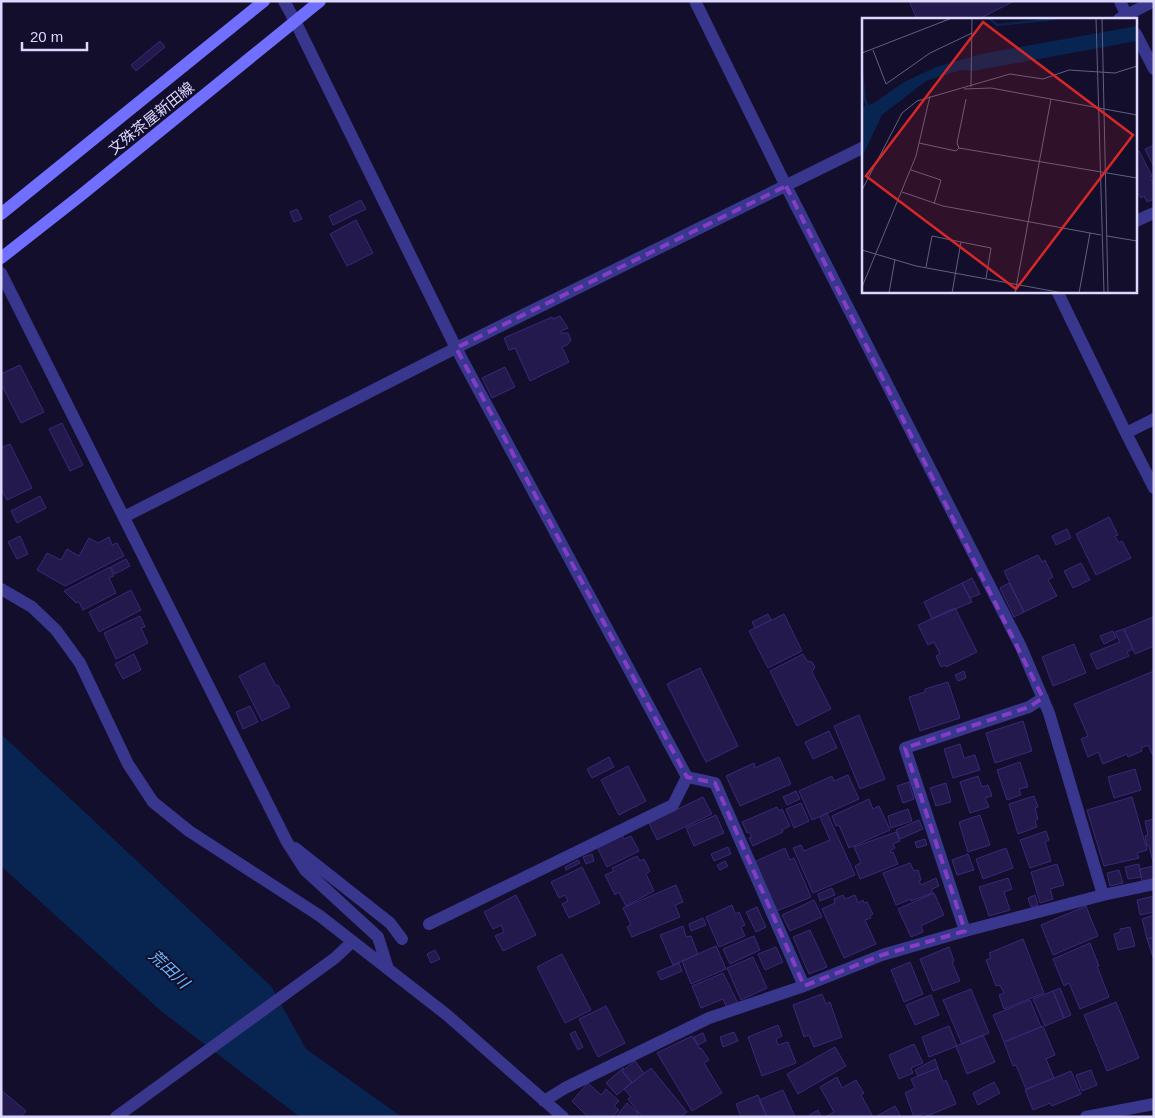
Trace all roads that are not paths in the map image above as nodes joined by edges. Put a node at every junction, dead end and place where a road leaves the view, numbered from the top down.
1 (264, 1) edge
2 (284, 1) edge
3 (320, 1) edge
4 (695, 1) edge
5 (1120, 1) edge
6 (1154, 1) edge
7 (1125, 18) edge
8 (295, 20) junction
9 (1138, 38) edge
10 (1154, 69) edge
11 (862, 148) edge
12 (786, 186) junction
13 (1154, 212) edge
14 (1, 214) edge
15 (1138, 221) edge
16 (1, 258) edge
17 (1, 273) edge
18 (1057, 292) edge
19 (456, 348) junction
20 (1154, 419) edge
21 (1126, 433) junction
22 (1154, 488) edge
23 (124, 517) junction
24 (1, 589) edge
25 (1043, 698) junction
26 (687, 778) junction
27 (288, 842) junction
28 (1154, 884) edge
29 (1103, 895) junction
30 (428, 924) dead end
31 (965, 931) junction
32 (402, 939) dead end
33 (352, 942) junction
34 (388, 970) junction
35 (804, 986) junction
36 (544, 1101) junction
37 (1154, 1104) edge
38 (116, 1117) edge
39 (563, 1117) edge
40 (1086, 1117) edge

1 - 14 main road, 文殊茶屋新田線
2 - 8 street
3 - 8 main road, 文殊茶屋新田線
4 - 12 street
5 - 7 street
6 - 7 street
8 - 16 main road, 文殊茶屋新田線
8 - 19 street
9 - 10 street
11 - 12 street
12 - 19 street
12 - 25 street
13 - 15 street
17 - 23 street
18 - 21 street
19 - 23 street
19 - 26 street
20 - 21 street
21 - 22 street
23 - 27 street
24 - 33 street
25 - 29 street
25 - 31 street
26 - 30 street
26 - 35 street
27 - 32 street
27 - 34 street
28 - 29 street
29 - 31 street
31 - 35 street
33 - 34 street
33 - 38 street
34 - 36 street
35 - 36 street
36 - 39 street
37 - 40 street

